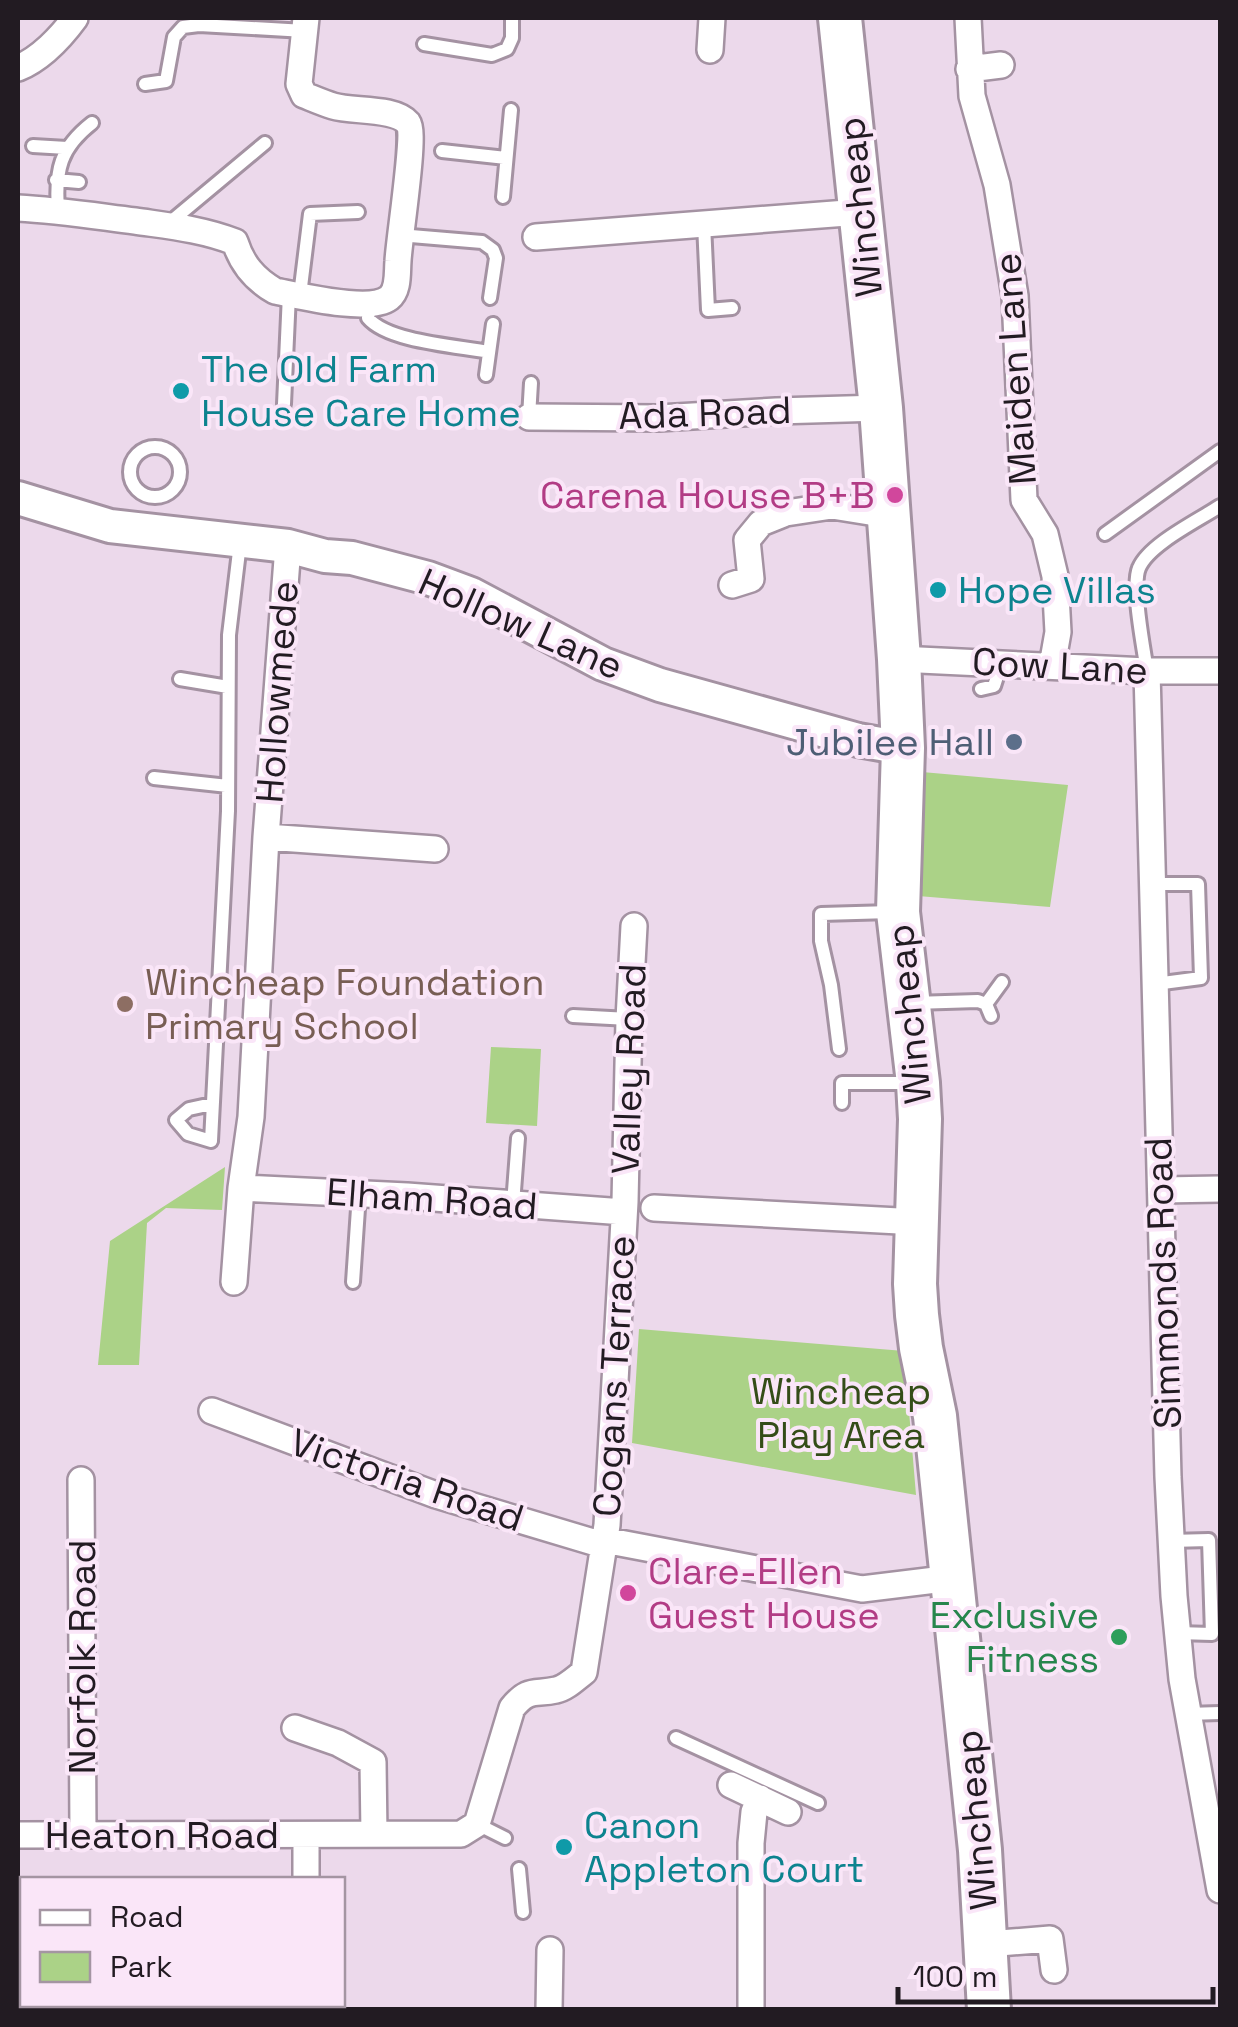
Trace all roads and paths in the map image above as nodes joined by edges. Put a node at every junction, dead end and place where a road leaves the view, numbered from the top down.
1 (75, 18) edge
2 (512, 18) edge
3 (712, 18) edge
4 (840, 18) edge
5 (968, 18) edge
6 (306, 24) edge
7 (424, 44) dead end
8 (710, 50) dead end
9 (1001, 65) dead end
10 (18, 68) edge
11 (969, 69) junction
12 (145, 84) dead end
13 (511, 110) dead end
14 (92, 123) dead end
15 (265, 143) dead end
16 (33, 146) dead end
17 (67, 148) junction
18 (427, 150) junction
19 (506, 158) junction
20 (56, 180) junction
21 (78, 182) dead end
22 (503, 197) dead end
23 (18, 208) edge
24 (58, 210) junction
25 (358, 212) dead end
26 (860, 212) junction
27 (168, 224) junction
28 (704, 224) junction
29 (399, 235) junction
30 (536, 236) dead end
31 (295, 294) junction
32 (490, 298) dead end
33 (370, 305) junction
34 (732, 308) dead end
35 (493, 324) dead end
36 (490, 352) junction
37 (486, 374) dead end
38 (531, 383) dead end
39 (284, 404) dead end
40 (881, 408) junction
41 (529, 417) joint
42 (1220, 451) edge
43 (150, 497) junction
44 (18, 498) edge
45 (1220, 506) edge
46 (888, 515) junction
47 (148, 530) junction
48 (1105, 534) dead end
49 (240, 541) junction
50 (288, 546) junction
51 (732, 586) dead end
52 (899, 658) junction
53 (1001, 664) junction
54 (1052, 666) junction
55 (1147, 671) junction
56 (1220, 671) edge
57 (180, 680) dead end
58 (228, 687) junction
59 (980, 690) dead end
60 (904, 748) junction
61 (154, 778) dead end
62 (228, 786) junction
63 (266, 837) junction
64 (416, 846) dead end
65 (1153, 884) junction
66 (898, 912) junction
67 (634, 926) dead end
68 (1002, 982) dead end
69 (1155, 984) junction
70 (908, 1003) junction
71 (573, 1016) dead end
72 (628, 1019) junction
73 (839, 1048) dead end
74 (918, 1083) junction
75 (842, 1103) dead end
76 (212, 1104) dead end
77 (518, 1138) dead end
78 (240, 1188) junction
79 (1220, 1189) edge
80 (1161, 1190) junction
81 (359, 1194) junction
82 (513, 1204) junction
83 (654, 1208) dead end
84 (624, 1212) junction
85 (918, 1222) junction
86 (234, 1282) dead end
87 (353, 1282) dead end
88 (212, 1411) dead end
89 (80, 1480) dead end
90 (1170, 1541) junction
91 (603, 1542) junction
92 (952, 1578) junction
93 (1177, 1633) junction
94 (1220, 1713) edge
95 (1187, 1714) junction
96 (296, 1728) dead end
97 (676, 1738) dead end
98 (731, 1784) dead end
99 (763, 1789) junction
100 (818, 1803) dead end
101 (788, 1812) dead end
102 (477, 1824) junction
103 (18, 1834) edge
104 (82, 1834) junction
105 (374, 1834) junction
106 (306, 1836) junction
107 (505, 1838) dead end
108 (1217, 1858) edge
109 (519, 1869) dead end
110 (306, 1877) edge
111 (1220, 1890) edge
112 (522, 1912) dead end
113 (987, 1944) junction
114 (550, 1950) dead end
115 (1054, 1970) dead end
116 (549, 2010) edge
117 (752, 2010) edge
118 (989, 2010) edge

1 - 10 street
2 - 7 lane
3 - 8 street
4 - 26 highway, Wincheap
5 - 11 street, Maiden Lane
6 - 12 lane
6 - 18 street
9 - 11 street
11 - 54 street, Maiden Lane
13 - 19 lane
14 - 17 lane
15 - 27 lane
16 - 17 lane
17 - 20 lane
18 - 19 lane
18 - 29 street
19 - 22 lane
20 - 21 lane
20 - 24 lane
23 - 24 street
24 - 27 street
25 - 31 lane
26 - 28 street
26 - 40 highway, Wincheap
27 - 31 street
28 - 30 street
28 - 34 lane
29 - 32 lane
29 - 33 street
31 - 33 street
31 - 39 lane
33 - 36 lane
35 - 36 lane
36 - 37 lane
38 - 41 lane
40 - 41 street, Ada Road
40 - 46 highway, Wincheap
42 - 48 lane
43 - 43 lane
43 - 47 lane
44 - 47 street, Hollow Lane
45 - 55 lane
46 - 51 street
46 - 52 highway, Wincheap
47 - 49 street, Hollow Lane
49 - 50 street, Hollow Lane
49 - 58 lane
50 - 60 street, Hollow Lane
50 - 63 street, Hollowmede
52 - 53 street, Cow Lane
52 - 60 highway, Wincheap
53 - 54 street, Cow Lane
53 - 59 lane
54 - 55 street, Cow Lane
55 - 56 street, Cow Lane
55 - 65 street, Simmonds Road
57 - 58 lane
58 - 62 lane
60 - 66 highway, Wincheap
61 - 62 lane
62 - 76 lane
63 - 64 street, Hollowmede
63 - 78 street, Hollowmede
65 - 69 street, Simmonds Road
65 - 69 lane
66 - 70 highway, Wincheap
66 - 73 lane
67 - 72 street, Valley Road
68 - 70 lane
69 - 80 street, Simmonds Road
70 - 74 highway, Wincheap
71 - 72 lane
72 - 84 street, Valley Road
74 - 75 lane
74 - 85 highway, Wincheap
77 - 82 lane
78 - 81 street, Elham Road
78 - 86 street, Hollowmede
79 - 80 street
80 - 90 street, Simmonds Road
81 - 82 street, Elham Road
81 - 87 lane
82 - 84 street, Elham Road
83 - 85 street
84 - 91 street, Cogans Terrace
85 - 92 highway, Wincheap
88 - 91 street, Victoria Road
89 - 104 street, Norfolk Road
90 - 93 street, Simmonds Road
90 - 93 lane
91 - 92 street, Victoria Road
91 - 102 street, Cogans Terrace
92 - 113 highway, Wincheap
93 - 95 street, Simmonds Road
94 - 95 lane
95 - 108 street, Simmonds Road
96 - 105 street
97 - 99 lane
98 - 99 street
99 - 100 lane
99 - 101 street
99 - 117 street
102 - 105 street, Heaton Road
102 - 107 lane
103 - 104 street, Heaton Road
104 - 106 street, Heaton Road
105 - 106 street, Heaton Road
106 - 110 street
108 - 111 street, Simmonds Road
109 - 112 lane
113 - 115 street
113 - 118 highway, Wincheap
114 - 116 street

